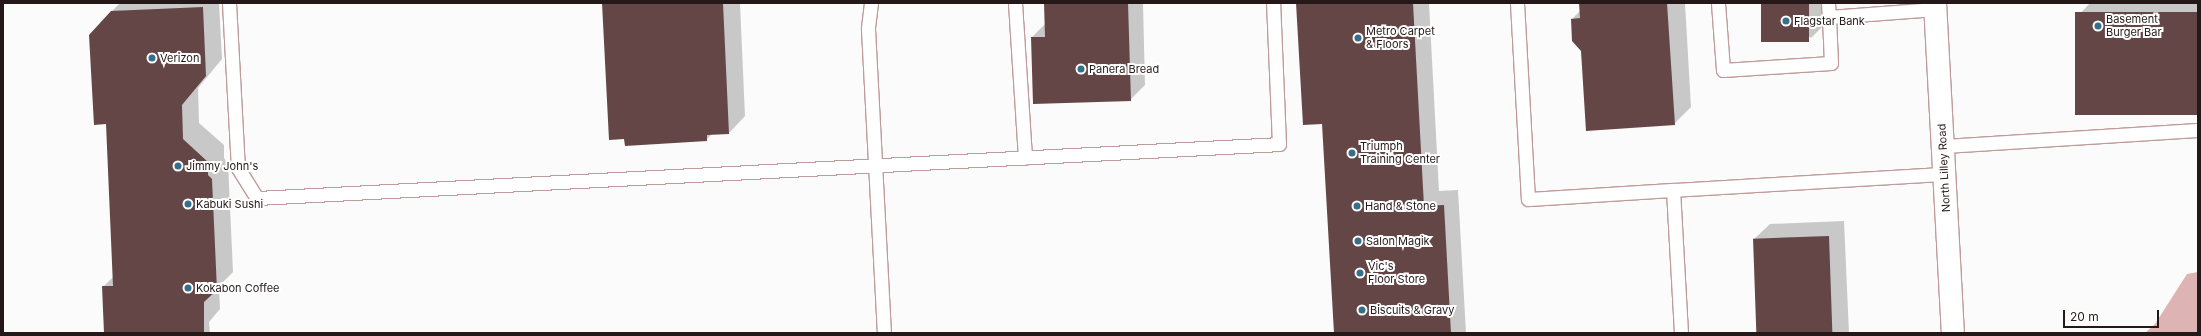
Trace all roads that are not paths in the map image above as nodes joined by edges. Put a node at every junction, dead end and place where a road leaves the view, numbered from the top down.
1 (229, 3) edge
2 (863, 3) edge
3 (871, 3) edge
4 (1015, 3) edge
5 (1273, 3) edge
6 (1517, 3) edge
7 (1718, 3) edge
8 (1828, 3) edge
9 (1935, 6) edge
10 (1829, 17) junction
11 (868, 29) junction
12 (2198, 130) edge
13 (1943, 146) junction
14 (1025, 158) junction
15 (874, 167) junction
16 (1944, 174) junction
17 (1673, 190) junction
18 (884, 333) edge
19 (1681, 333) edge
20 (1953, 333) edge

1 - 15 lane
2 - 11 lane
3 - 11 lane
4 - 14 lane
5 - 14 lane
6 - 17 lane
7 - 10 lane
8 - 10 lane
9 - 10 lane
9 - 13 street, North Lilley Road
11 - 15 lane
12 - 13 lane
13 - 16 street, North Lilley Road
14 - 15 lane
15 - 18 lane
16 - 17 lane
16 - 20 street, North Lilley Road
17 - 19 lane

